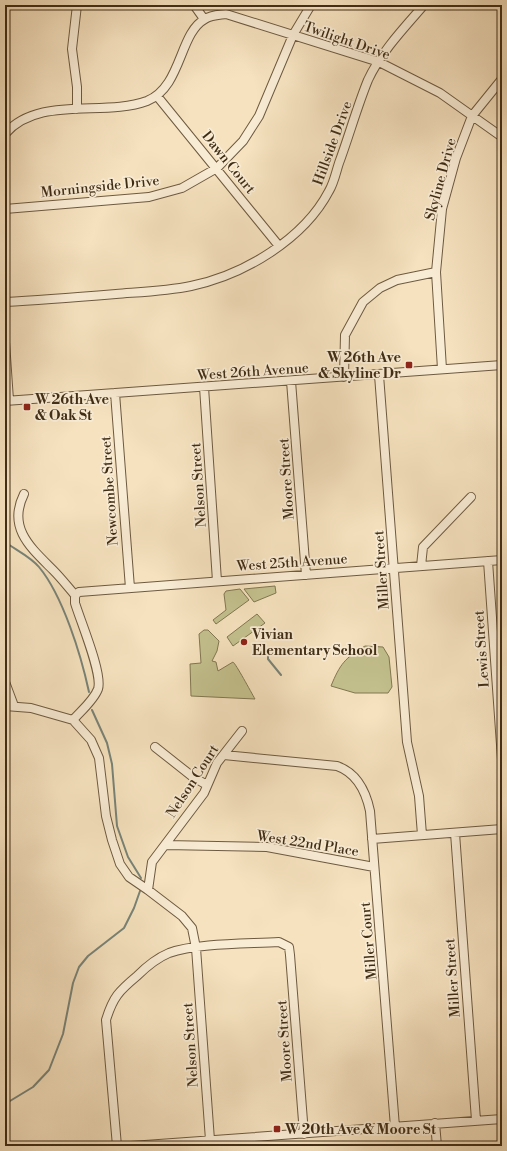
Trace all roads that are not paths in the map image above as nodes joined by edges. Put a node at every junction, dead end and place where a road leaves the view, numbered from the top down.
1 (77, 5) edge
2 (194, 5) edge
3 (311, 5) edge
4 (424, 5) edge
5 (204, 19) junction
6 (293, 35) junction
7 (379, 62) junction
8 (502, 79) edge
9 (158, 96) junction
10 (78, 109) junction
11 (472, 116) junction
12 (5, 134) edge
13 (502, 137) edge
14 (217, 168) junction
15 (5, 209) edge
16 (279, 246) junction
17 (436, 272) junction
18 (5, 302) edge
19 (5, 342) edge
20 (502, 364) edge
21 (442, 369) junction
22 (379, 375) junction
23 (344, 377) junction
24 (291, 381) junction
25 (204, 387) junction
26 (115, 393) junction
27 (7, 401) edge
28 (24, 494) dead end
29 (471, 497) dead end
30 (502, 560) edge
31 (488, 561) junction
32 (421, 566) junction
33 (394, 568) junction
34 (306, 575) junction
35 (217, 581) junction
36 (130, 588) junction
37 (76, 595) junction
38 (5, 682) edge
39 (5, 706) edge
40 (14, 706) junction
41 (73, 720) junction
42 (242, 731) dead end
43 (155, 747) dead end
44 (224, 755) junction
45 (502, 759) edge
46 (207, 784) junction
47 (502, 829) edge
48 (455, 833) junction
49 (422, 835) junction
50 (372, 839) junction
51 (166, 845) junction
52 (374, 867) junction
53 (148, 890) junction
54 (196, 948) junction
55 (502, 1119) edge
56 (476, 1120) junction
57 (435, 1123) junction
58 (395, 1127) junction
59 (304, 1134) junction
60 (210, 1140) junction
61 (249, 1142) edge
62 (117, 1146) edge
63 (131, 1146) edge
64 (436, 1146) edge

1 - 10 street
2 - 5 street
3 - 6 street, Morningside Drive
4 - 7 street, Hillside Drive
5 - 6 street, Twilight Drive
5 - 9 street
6 - 7 street, Twilight Drive
6 - 14 street, Morningside Drive
7 - 11 street, Twilight Drive
7 - 16 street, Hillside Drive
8 - 11 street, Skyline Drive
9 - 10 street
9 - 14 street, Dawn Court
10 - 12 street
11 - 13 street, Twilight Drive
11 - 17 street, Skyline Drive
14 - 15 street, Morningside Drive
14 - 16 street, Dawn Court
16 - 18 street, Hillside Drive
17 - 21 street, Skyline Drive
17 - 23 street
19 - 27 street
20 - 21 street, West 26th Avenue
21 - 22 street, West 26th Avenue
22 - 23 street, West 26th Avenue
22 - 33 street, Miller Street
23 - 24 street, West 26th Avenue
24 - 25 street, West 26th Avenue
24 - 34 street, Moore Street
25 - 26 street, West 26th Avenue
25 - 35 street, Nelson Street
26 - 27 street, West 26th Avenue
26 - 36 street, Newcombe Street
28 - 37 street
29 - 32 street
30 - 31 street, West 25th Avenue
31 - 32 street, West 25th Avenue
31 - 45 street, Lewis Street
32 - 33 street, West 25th Avenue
33 - 34 street, West 25th Avenue
33 - 49 street, Miller Street
34 - 35 street, West 25th Avenue
35 - 36 street, West 25th Avenue
36 - 37 street, West 25th Avenue
37 - 41 street
38 - 40 street
39 - 40 street
40 - 41 street
41 - 53 street, Nelson Street
42 - 44 street, Nelson Court
43 - 46 street
44 - 46 street, Nelson Court
44 - 50 street, Miller Court
46 - 51 street, Nelson Court
47 - 48 street
48 - 49 street
48 - 56 street, Miller Street
49 - 50 street
50 - 52 street, Miller Court
51 - 52 street, West 22nd Place
51 - 53 street, Nelson Court
52 - 58 street, Miller Court
53 - 54 street, Nelson Street
54 - 59 street, Moore Street
54 - 60 street, Nelson Street
54 - 62 street
55 - 56 street
56 - 57 street
57 - 58 street
57 - 64 street
58 - 59 street
59 - 61 street
60 - 61 street
60 - 63 street

